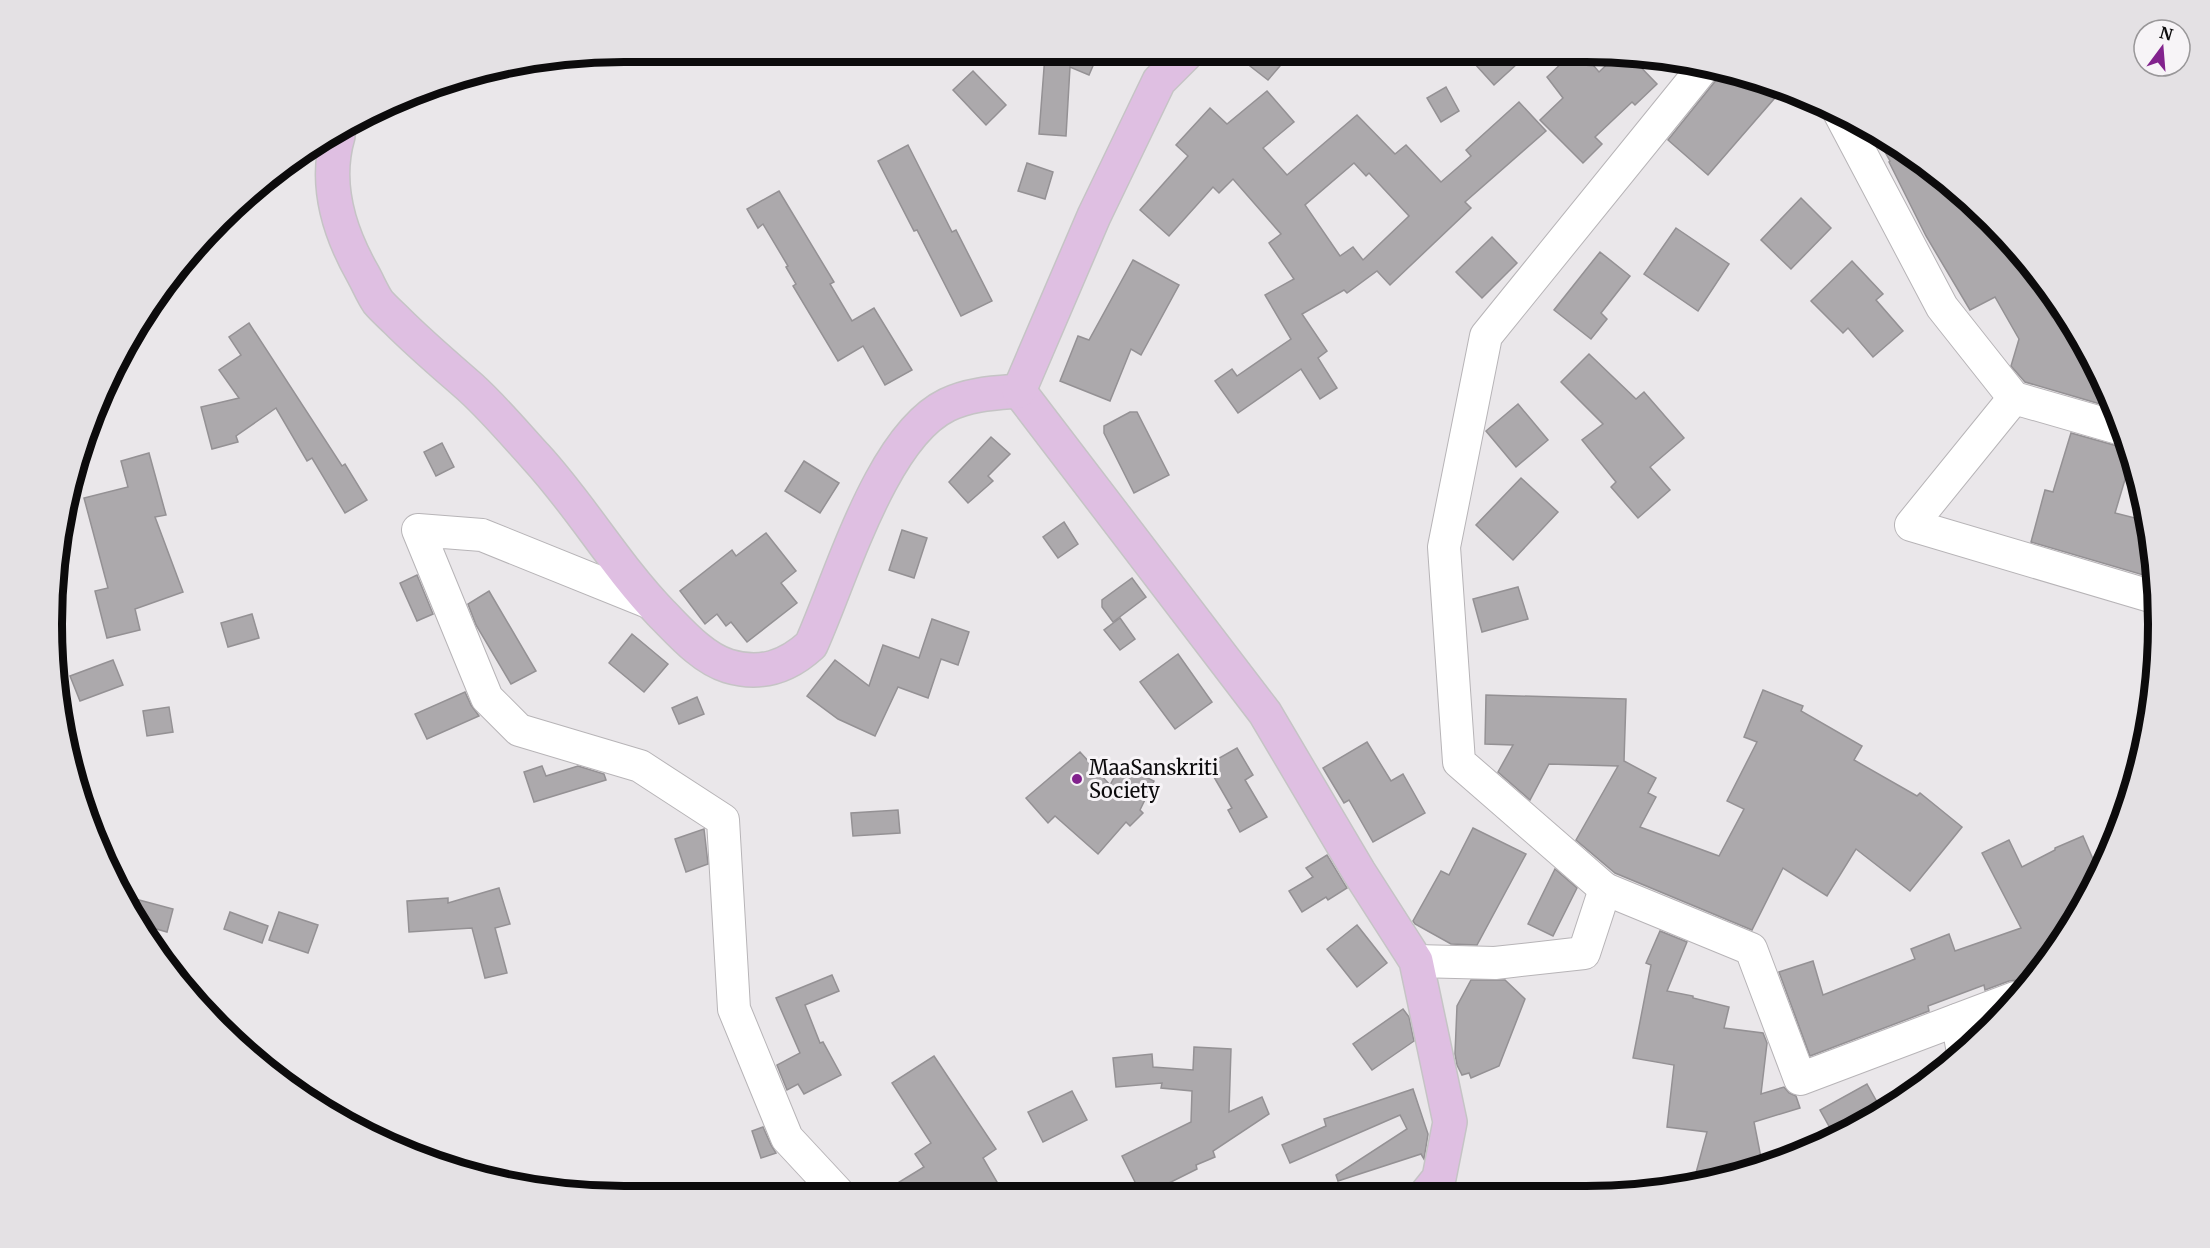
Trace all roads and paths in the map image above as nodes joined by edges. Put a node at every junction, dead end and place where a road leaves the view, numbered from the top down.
1 (1178, 62) edge
2 (1699, 73) edge
3 (1846, 126) edge
4 (337, 140) edge
5 (1019, 391) junction
6 (2014, 398) junction
7 (2113, 426) edge
8 (2147, 595) edge
9 (653, 604) junction
10 (1605, 889) junction
11 (1416, 961) junction
12 (2001, 1003) edge
13 (1957, 1020) junction
14 (1961, 1043) edge
15 (832, 1186) edge
16 (1433, 1186) edge

1 - 5 main road
2 - 10 street
3 - 6 street
4 - 9 main road
5 - 9 main road
5 - 11 main road
6 - 7 street
6 - 8 street
9 - 15 street
10 - 11 street
10 - 13 street
11 - 16 main road
12 - 13 street
13 - 14 street

